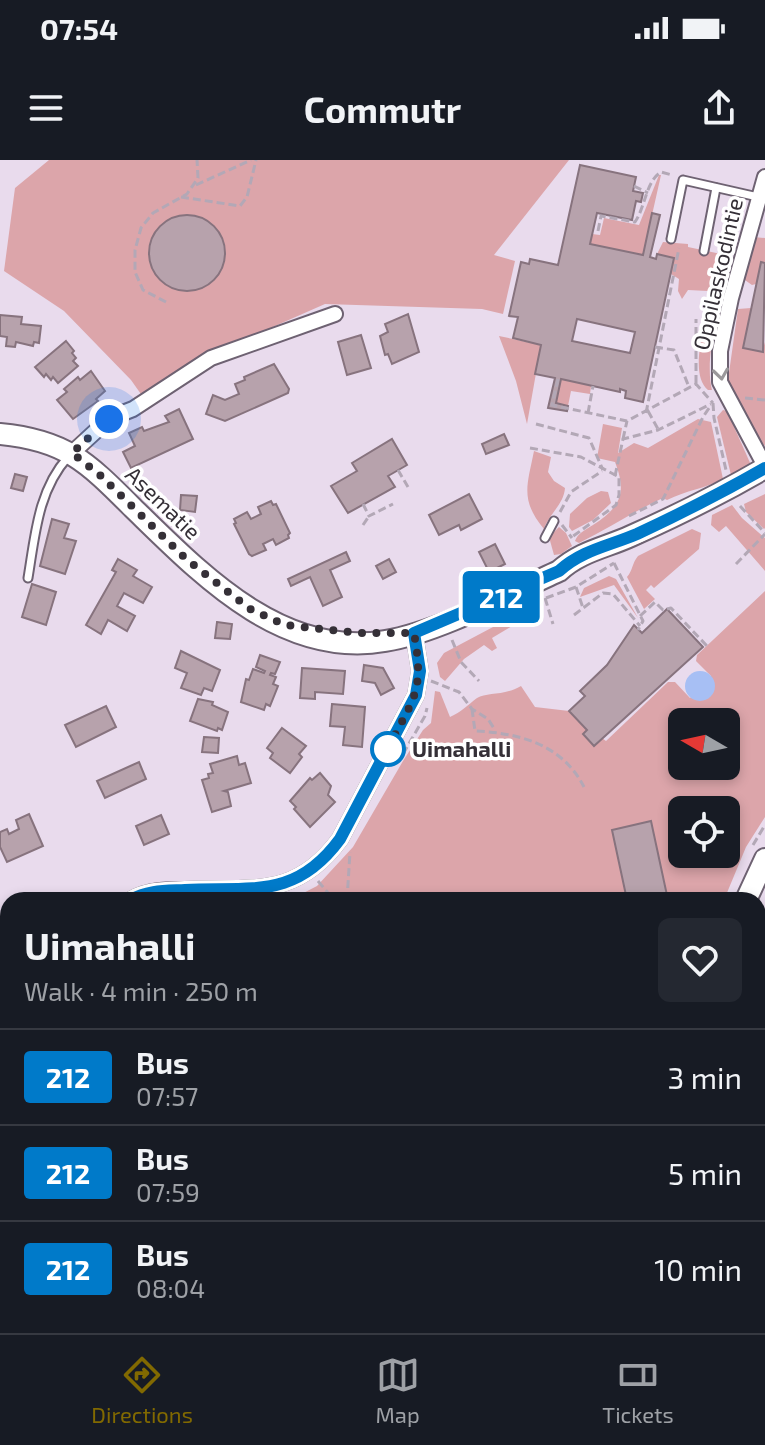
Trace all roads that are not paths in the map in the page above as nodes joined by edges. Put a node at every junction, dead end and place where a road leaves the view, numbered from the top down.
1 (765, 177) edge
2 (716, 188) junction
3 (758, 197) junction
4 (671, 239) road end
5 (704, 251) dead end
6 (335, 314) dead end
7 (0, 434) edge
8 (72, 453) junction
9 (765, 467) edge
10 (554, 521) road end
11 (545, 538) dead end
12 (28, 578) dead end
13 (414, 633) junction
14 (765, 859) edge
15 (157, 892) edge
16 (750, 892) edge

1 - 3 street, Oppilaskodintie
2 - 3 lane
2 - 4 lane
2 - 5 lane
3 -> 9 street, Oppilaskodintie
6 - 8 street
7 - 8 street, Asematie
8 - 12 lane
8 - 13 street, Asematie
9 - 13 street, Asematie
10 - 11 lane
13 - 15 street
14 - 16 street

